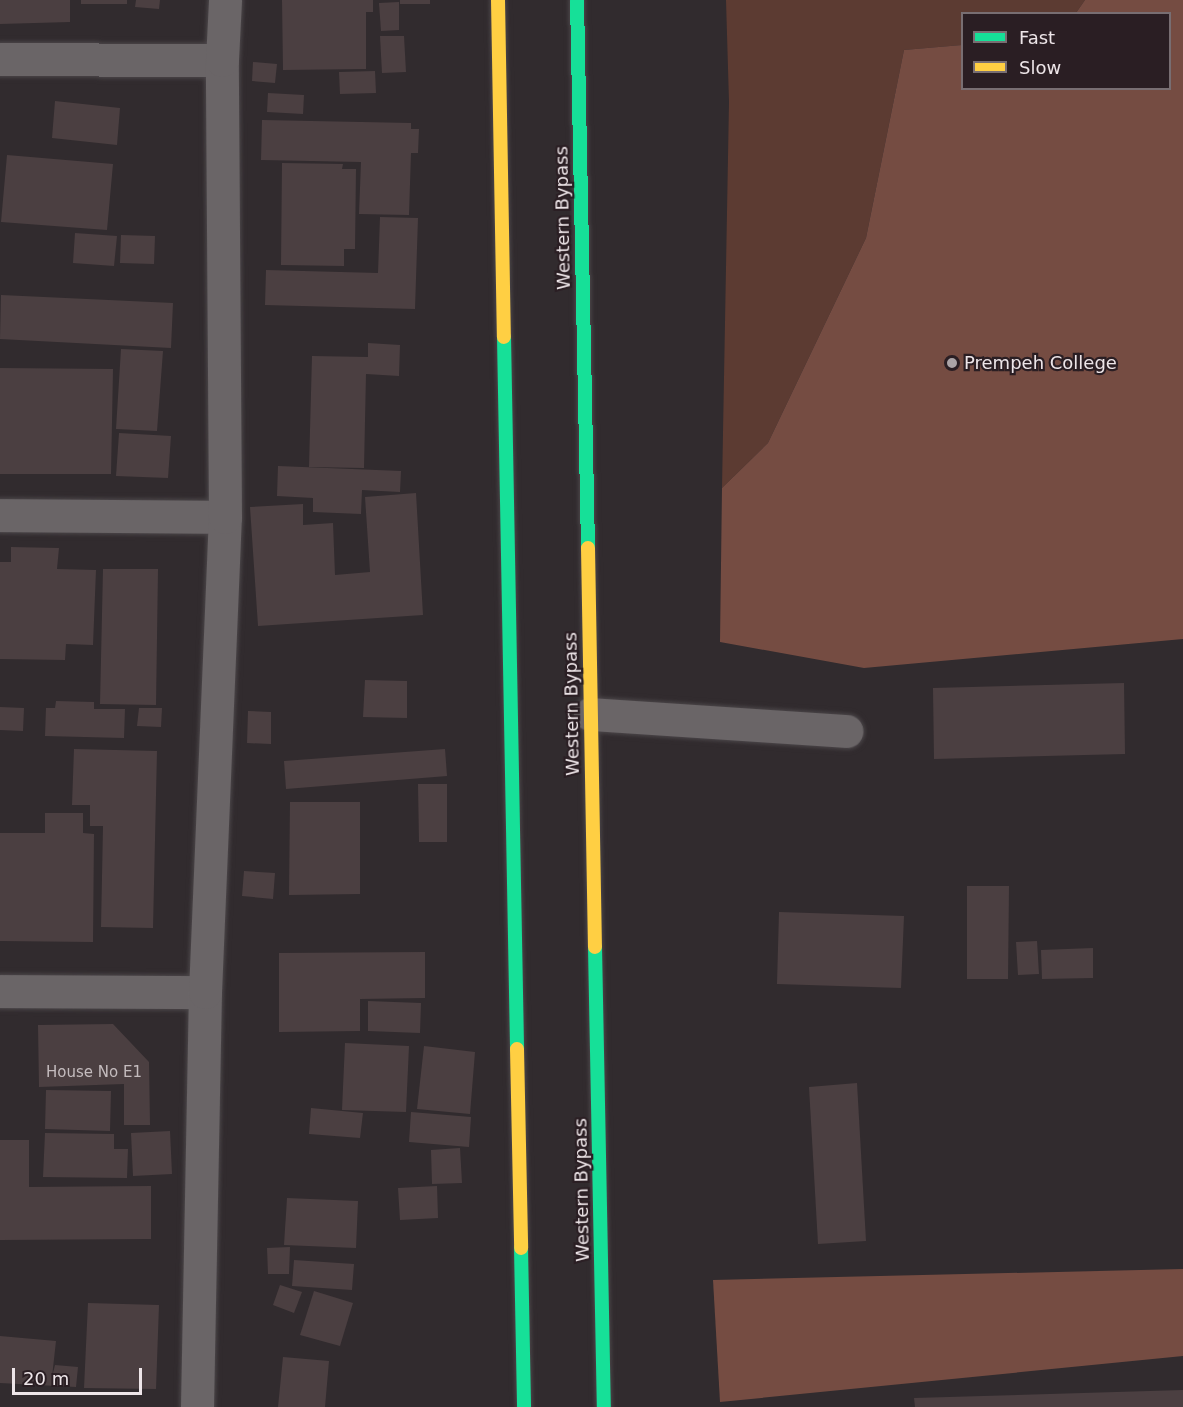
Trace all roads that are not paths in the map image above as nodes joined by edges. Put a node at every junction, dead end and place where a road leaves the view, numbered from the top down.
1 (225, 0) edge
2 (498, 0) edge
3 (577, 0) edge
4 (0, 60) edge
5 (222, 60) junction
6 (0, 514) edge
7 (225, 517) junction
8 (590, 714) junction
9 (846, 731) dead end
10 (0, 992) edge
11 (205, 992) junction
12 (198, 1407) edge
13 (524, 1407) edge
14 (604, 1407) edge

1 - 5 street
2 - 13 highway
3 - 8 highway, Western Bypass
4 - 5 street
5 - 7 street
6 - 7 street
7 - 11 street
8 - 9 street
8 - 14 highway, Western Bypass
10 - 11 street
11 - 12 street

